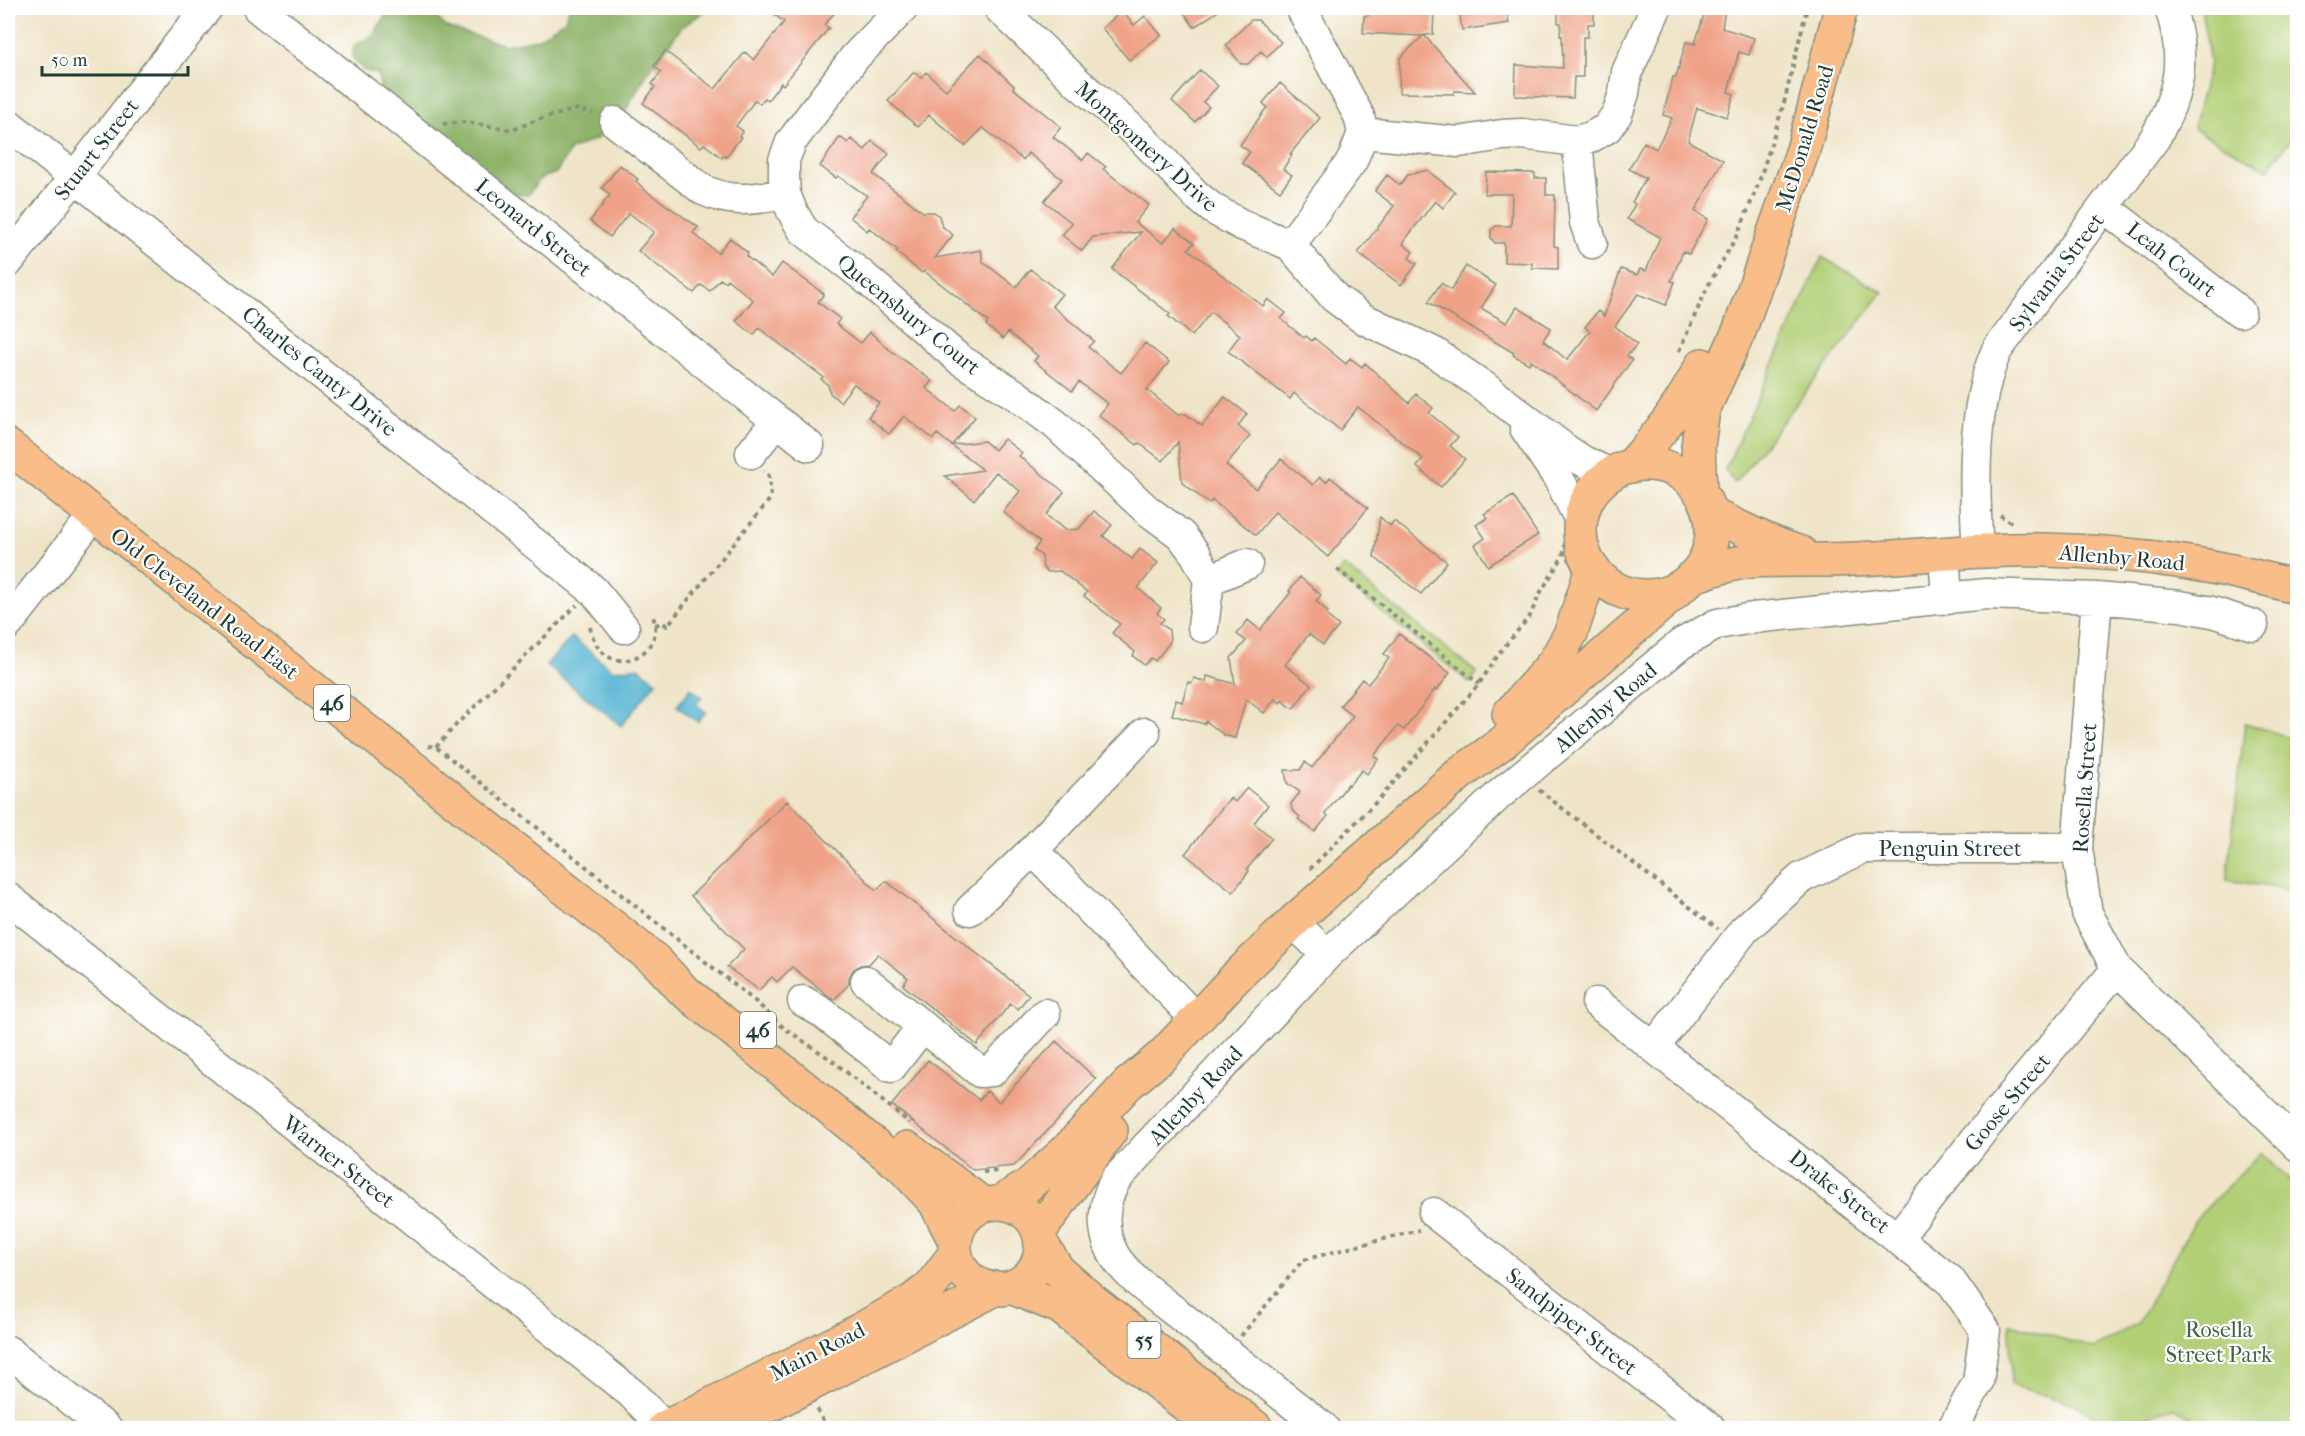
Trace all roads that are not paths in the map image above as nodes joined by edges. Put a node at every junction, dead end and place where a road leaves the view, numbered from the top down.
1 (207, 8) edge
2 (258, 8) edge
3 (903, 8) edge
4 (999, 8) edge
5 (1301, 8) edge
6 (1656, 8) edge
7 (1841, 8) edge
8 (2170, 8) edge
9 (615, 122) road end
10 (8, 124) edge
11 (1363, 133) junction
12 (1577, 141) junction
13 (74, 176) junction
14 (785, 194) junction
15 (2104, 207) junction
16 (1592, 243) dead end
17 (1290, 245) junction
18 (8, 262) edge
19 (1761, 267) junction
20 (2240, 312) dead end
21 (1512, 408) junction
22 (777, 421) junction
23 (8, 446) edge
24 (809, 446) dead end
25 (751, 453) road end
26 (1619, 472) junction
27 (1705, 503) junction
28 (94, 515) junction
29 (1573, 529) junction
30 (1978, 552) junction
31 (1944, 553) junction
32 (1823, 559) junction
33 (1247, 564) dead end
34 (1592, 569) junction
35 (1690, 579) junction
36 (1209, 580) junction
37 (2298, 588) edge
38 (1947, 598) junction
39 (2097, 598) junction
40 (8, 624) edge
41 (2253, 625) dead end
42 (1203, 627) dead end
43 (624, 628) dead end
44 (1145, 733) dead end
45 (1458, 775) junction
46 (2077, 848) junction
47 (1033, 850) junction
48 (8, 898) edge
49 (970, 910) dead end
50 (1293, 922) junction
51 (1327, 955) junction
52 (656, 961) junction
53 (2117, 969) junction
54 (866, 981) dead end
55 (803, 1001) dead end
56 (1597, 1003) dead end
57 (1045, 1014) dead end
58 (1197, 1020) junction
59 (923, 1026) junction
60 (1654, 1046) junction
61 (1161, 1057) junction
62 (2298, 1146) edge
63 (991, 1204) junction
64 (1427, 1222) road end
65 (1898, 1237) junction
66 (1040, 1238) junction
67 (955, 1248) junction
68 (1004, 1288) junction
69 (8, 1351) edge
70 (106, 1428) edge
71 (664, 1428) edge
72 (726, 1428) edge
73 (1215, 1428) edge
74 (1256, 1428) edge
75 (1323, 1428) edge
76 (1710, 1428) edge
77 (1953, 1428) edge

1 - 13 street, Stuart Street
2 - 22 street, Leonard Street
3 - 14 street, Queensbury Court
4 - 17 street, Montgomery Drive
5 - 11 street
6 - 12 street
7 - 19 main road, McDonald Road
8 - 15 street, Sylvania Street
9 - 14 street
10 - 13 street, Charles Canty Drive
11 - 12 street
11 - 17 street
12 - 16 street
13 - 18 street, Stuart Street
13 - 43 street, Charles Canty Drive
14 - 36 street, Queensbury Court
15 - 20 street, Leah Court
15 - 30 street, Sylvania Street
17 - 21 street, Montgomery Drive
19 - 26 main road, McDonald Road
19 - 27 main road, McDonald Road
21 - 26 street, Montgomery Drive
21 - 29 street, Montgomery Drive
22 - 24 street, Leonard Street
22 - 25 street
23 - 28 main road, Old Cleveland Road East / 46
26 - 27 main road
26 - 29 main road
27 - 32 main road, Allenby Road
27 - 35 main road
28 - 40 street
28 - 52 main road, Old Cleveland Road East / 46
29 - 34 main road
30 - 31 main road, Allenby Road
30 - 37 main road, Allenby Road
31 - 32 main road, Allenby Road
31 - 38 street
32 - 35 main road, Allenby Road
33 - 36 street
34 - 35 main road
34 - 45 main road, Allenby Road
35 - 45 main road, Allenby Road
36 - 42 street
38 - 39 street, Allenby Road
38 - 51 street, Allenby Road
39 - 41 street, Allenby Road
39 - 46 street, Rosella Street
44 - 47 street
45 - 50 main road, Allenby Road
46 - 53 street, Rosella Street
46 - 60 street, Penguin Street
47 - 49 street
47 - 58 street
48 - 71 street, Warner Street
50 - 51 street
50 - 58 main road, Allenby Road
51 - 75 street, Allenby Road
52 - 63 main road, Old Cleveland Road East / 46
52 - 67 main road, Old Cleveland Road East / 46
53 - 62 street, Rosella Street
53 - 65 street, Goose Street
54 - 59 street
55 - 59 street
56 - 60 street, Drake Street
57 - 59 street
58 - 61 main road, Allenby Road
60 - 65 street, Drake Street
61 - 63 main road, Allenby Road
61 - 66 main road, Allenby Road
63 - 66 main road, 46
63 - 67 main road
64 - 76 street, Sandpiper Street
65 - 77 street, Drake Street
66 - 68 main road
66 - 74 main road, 55
67 - 68 main road, 46
67 - 71 main road, Main Road
68 - 72 main road, Main Road
68 - 73 main road, 55
69 - 70 street

